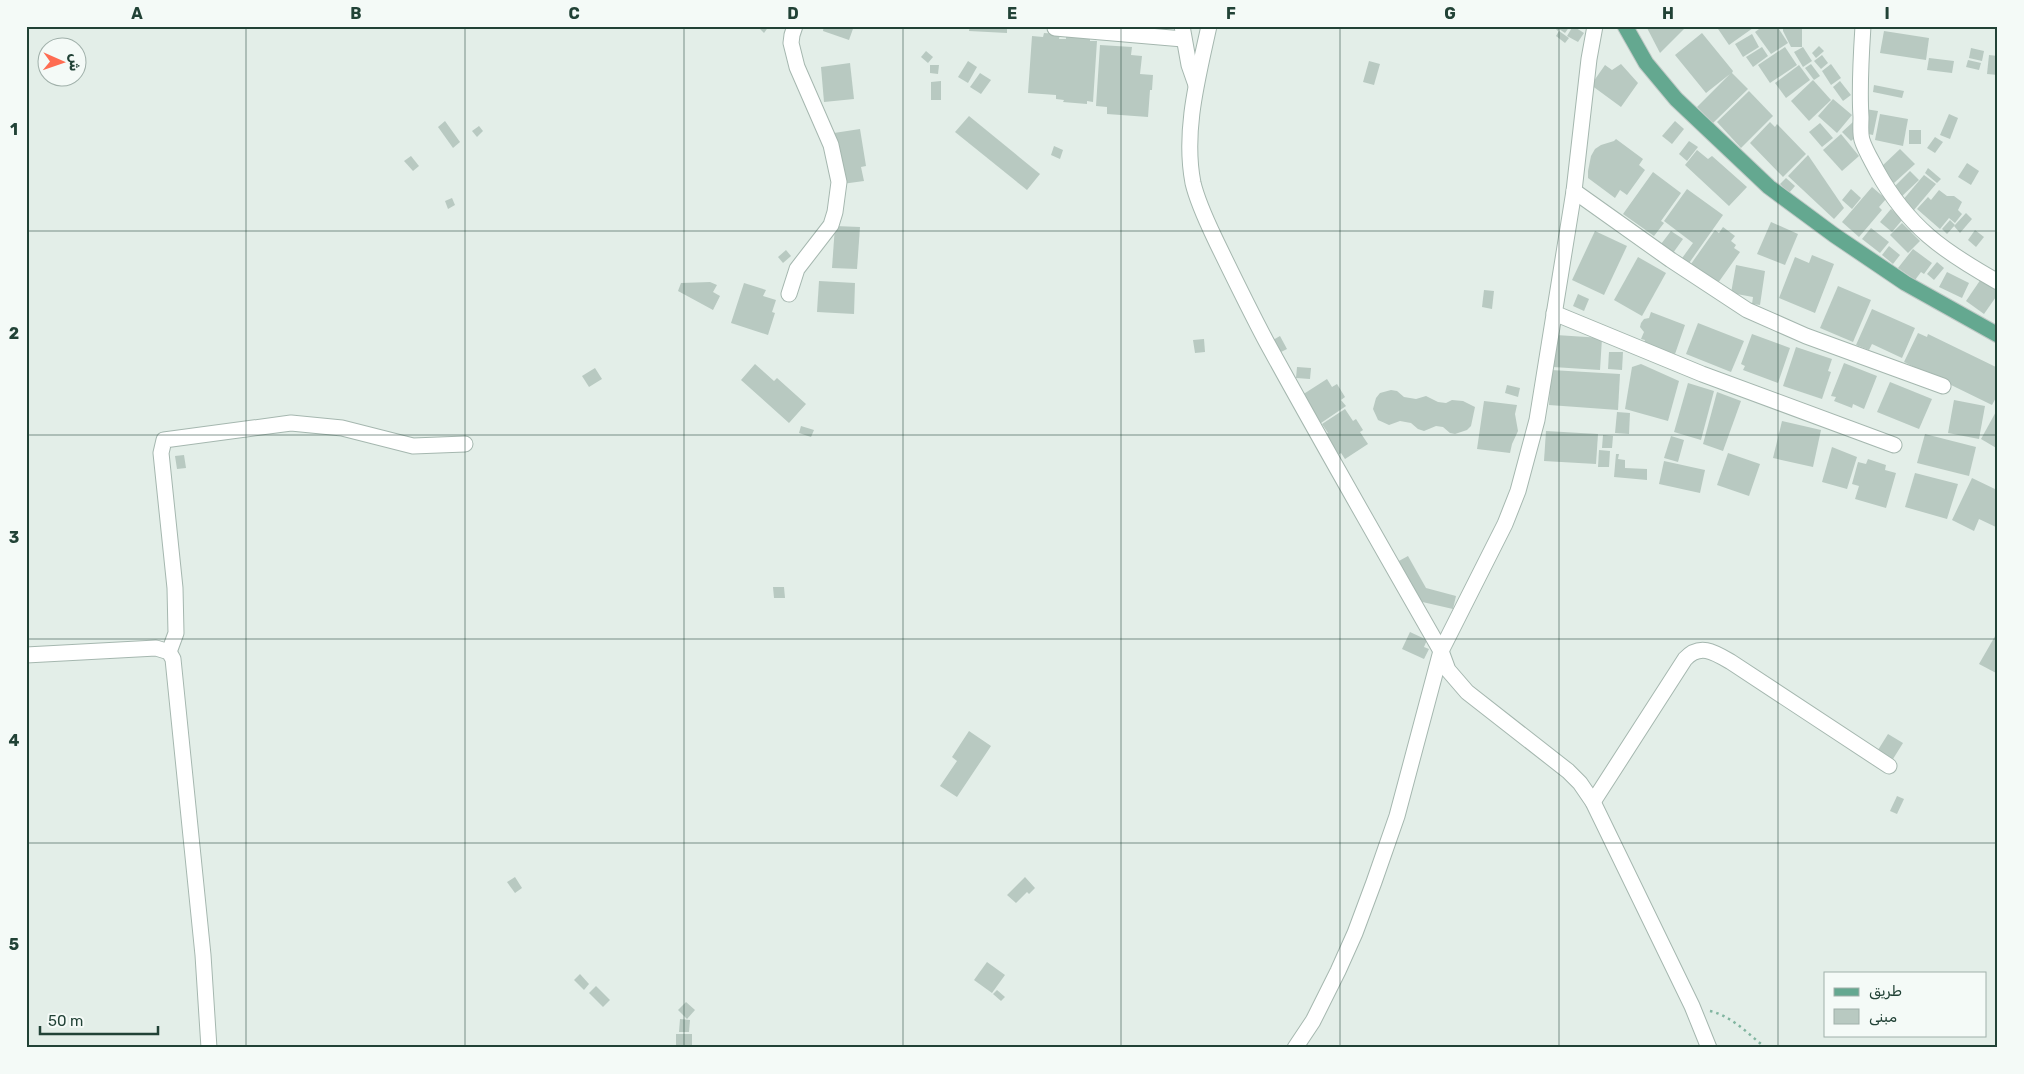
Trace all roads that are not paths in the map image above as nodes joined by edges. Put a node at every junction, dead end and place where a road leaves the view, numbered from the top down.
1 (796, 26) edge
2 (1209, 26) edge
3 (1595, 26) edge
4 (1625, 26) edge
5 (1863, 26) edge
6 (1055, 28) dead end
7 (1182, 33) edge
8 (1196, 85) junction
9 (1574, 191) junction
10 (1998, 282) edge
11 (789, 294) dead end
12 (1554, 313) junction
13 (1998, 335) edge
14 (1943, 386) dead end
15 (465, 444) dead end
16 (1894, 445) dead end
17 (1441, 651) junction
18 (169, 652) junction
19 (26, 654) edge
20 (1889, 766) dead end
21 (1594, 802) junction
22 (209, 1048) edge
23 (1294, 1048) edge
24 (1709, 1048) edge

1 - 11 street
2 - 8 street
3 - 9 street
4 - 13 main road
5 - 10 street
6 - 7 street
7 - 8 street
8 - 17 street
9 - 12 street
9 - 14 street
12 - 16 street
12 - 17 street
15 - 18 street
17 - 21 street
17 - 23 street
18 - 19 street
18 - 22 street
20 - 21 street
21 - 24 street

